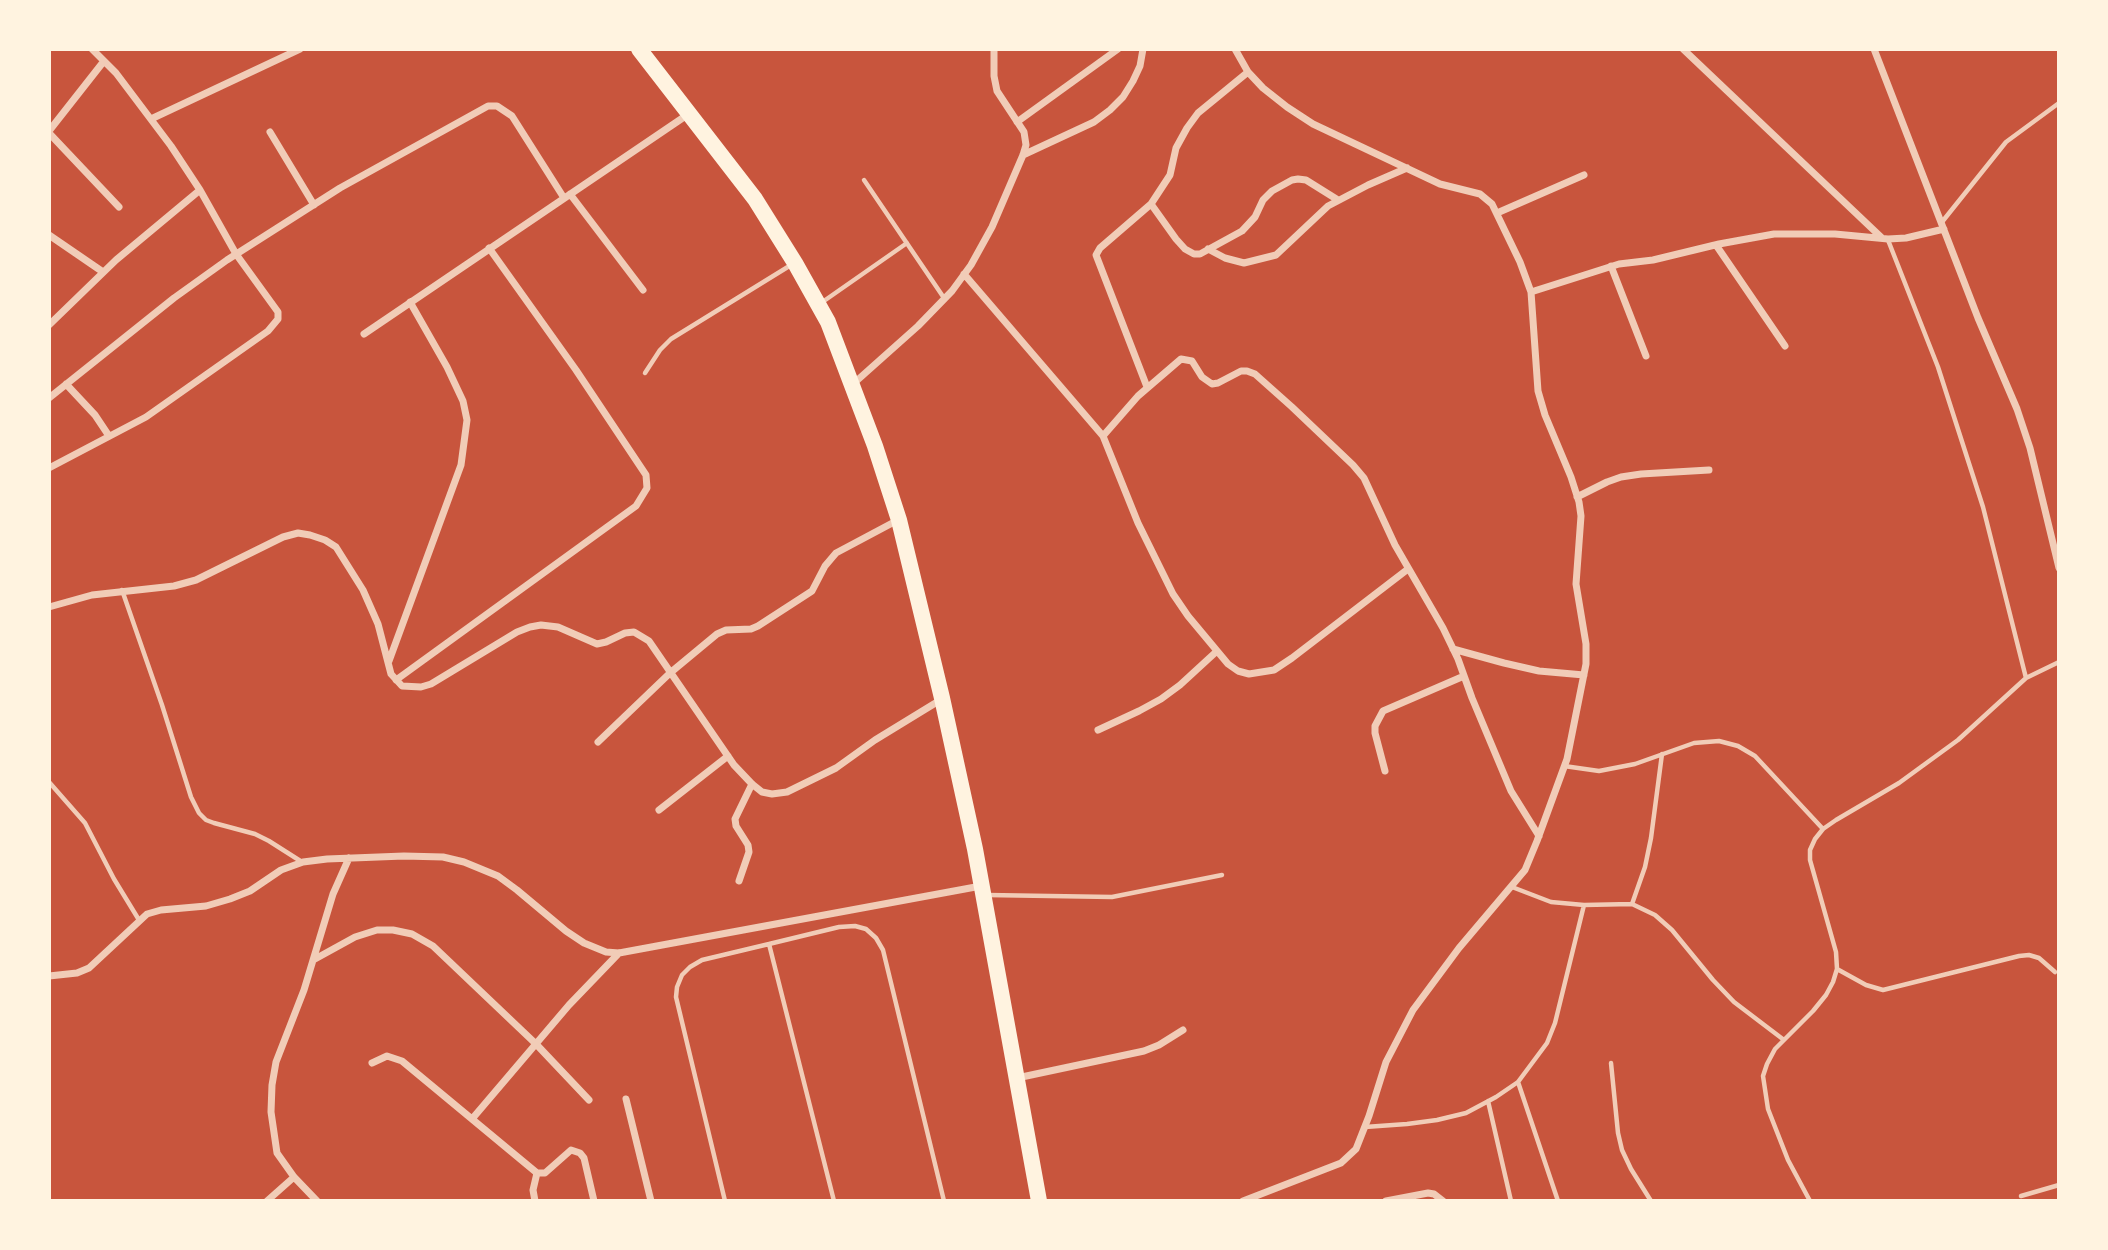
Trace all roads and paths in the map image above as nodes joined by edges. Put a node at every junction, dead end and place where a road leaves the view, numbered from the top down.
1 (92, 49) edge
2 (300, 49) edge
3 (639, 49) edge
4 (994, 49) edge
5 (1118, 49) edge
6 (1143, 49) edge
7 (1235, 49) edge
8 (1682, 49) edge
9 (1874, 49) edge
10 (104, 61) junction
11 (1248, 72) junction
12 (2059, 103) edge
13 (690, 113) junction
14 (151, 119) junction
15 (1017, 122) junction
16 (49, 132) edge
17 (270, 132) dead end
18 (1023, 155) junction
19 (1407, 168) junction
20 (1584, 175) dead end
21 (864, 180) dead end
22 (200, 190) junction
23 (567, 196) junction
24 (1338, 200) junction
25 (1151, 204) junction
26 (314, 205) junction
27 (119, 207) dead end
28 (1497, 213) junction
29 (1943, 226) junction
30 (49, 235) edge
31 (1885, 239) junction
32 (907, 243) junction
33 (1716, 245) junction
34 (489, 248) junction
35 (1208, 249) junction
36 (236, 254) junction
37 (795, 263) junction
38 (1611, 266) junction
39 (103, 272) junction
40 (964, 274) junction
41 (643, 290) dead end
42 (1531, 292) junction
43 (945, 299) junction
44 (410, 302) junction
45 (819, 304) junction
46 (49, 325) edge
47 (364, 334) dead end
48 (1785, 346) dead end
49 (1646, 356) dead end
50 (645, 373) dead end
51 (66, 384) junction
52 (853, 384) junction
53 (1147, 387) junction
54 (49, 398) edge
55 (109, 436) junction
56 (1103, 436) junction
57 (49, 468) edge
58 (1709, 470) dead end
59 (1577, 497) junction
60 (899, 520) junction
61 (2059, 568) edge
62 (1408, 569) junction
63 (122, 590) junction
64 (49, 607) edge
65 (1453, 649) junction
66 (1217, 650) junction
67 (388, 662) junction
68 (2057, 662) edge
69 (670, 673) junction
70 (1584, 675) junction
71 (1464, 676) junction
72 (2026, 678) junction
73 (396, 680) junction
74 (942, 698) junction
75 (1098, 730) dead end
76 (598, 742) dead end
77 (1662, 754) junction
78 (728, 756) junction
79 (1564, 766) junction
80 (1385, 771) dead end
81 (49, 782) edge
82 (752, 784) junction
83 (659, 810) dead end
84 (1823, 829) junction
85 (1539, 836) junction
86 (349, 858) junction
87 (303, 862) junction
88 (1222, 875) dead end
89 (739, 881) dead end
90 (1512, 887) junction
91 (982, 891) junction
92 (1632, 904) junction
93 (1584, 905) junction
94 (139, 920) junction
95 (769, 944) junction
96 (620, 953) junction
97 (315, 959) junction
98 (1837, 969) junction
99 (2055, 972) dead end
100 (49, 976) edge
101 (1183, 1030) dead end
102 (1784, 1040) junction
103 (536, 1044) junction
104 (372, 1063) dead end
105 (1611, 1063) dead end
106 (1017, 1079) junction
107 (1518, 1082) junction
108 (626, 1099) dead end
109 (589, 1100) dead end
110 (1488, 1101) junction
111 (472, 1119) junction
112 (1365, 1127) junction
113 (537, 1173) junction
114 (294, 1178) junction
115 (2059, 1185) edge
116 (2021, 1196) dead end
117 (532, 1199) edge
118 (267, 1201) edge
119 (317, 1201) edge
120 (594, 1201) edge
121 (651, 1201) edge
122 (725, 1201) edge
123 (834, 1201) edge
124 (944, 1201) edge
125 (1039, 1201) edge
126 (1243, 1201) edge
127 (1386, 1201) edge
128 (1443, 1201) edge
129 (1511, 1201) edge
130 (1558, 1201) edge
131 (1651, 1201) edge
132 (1810, 1201) edge

1 - 10 street
2 - 14 street
3 - 13 highway
4 - 15 street
5 - 15 street
6 - 18 street
7 - 11 street
8 - 31 street
9 - 29 street
10 - 14 street
10 - 16 street
11 - 19 street
11 - 25 street
12 - 29 lane
13 - 23 street
13 - 37 highway
14 - 22 street
15 - 18 street
16 - 27 street
17 - 26 street
18 - 40 street
19 - 24 street
19 - 28 street
20 - 28 street
21 - 32 lane
22 - 36 street
22 - 39 street
23 - 26 street
23 - 34 street
23 - 41 street
24 - 35 street
24 - 35 street
25 - 35 street
25 - 53 street
26 - 36 street
28 - 42 street
29 - 31 street
29 - 61 street
30 - 39 street
31 - 33 street
31 - 72 lane
32 - 43 lane
32 - 45 lane
33 - 38 street
33 - 48 street
34 - 44 street
34 - 73 street
36 - 51 street
36 - 55 street
37 - 45 highway
37 - 50 lane
38 - 42 street
38 - 49 street
39 - 46 street
40 - 43 street
40 - 56 street
42 - 59 street
43 - 52 street
44 - 47 street
44 - 67 street
45 - 52 highway
51 - 54 street
51 - 55 street
52 - 60 highway
53 - 56 street
53 - 62 street
55 - 57 street
56 - 66 street
58 - 59 street
59 - 70 street
60 - 69 street
60 - 74 highway
62 - 65 street
62 - 66 street
63 - 64 street
63 - 67 street
63 - 87 lane
65 - 70 street
65 - 71 street
66 - 75 street
67 - 73 street
68 - 72 lane
69 - 73 street
69 - 76 street
69 - 78 street
70 - 79 street
71 - 80 street
71 - 85 street
72 - 84 lane
74 - 82 street
74 - 91 highway
77 - 79 lane
77 - 84 lane
77 - 92 lane
78 - 82 street
78 - 83 street
79 - 85 street
81 - 94 lane
82 - 89 street
84 - 98 lane
85 - 90 street
86 - 87 street
86 - 96 street
86 - 97 street
87 - 94 street
88 - 91 lane
90 - 93 lane
90 - 112 street
91 - 96 street
91 - 106 highway
92 - 93 lane
92 - 102 lane
93 - 107 lane
94 - 100 street
95 - 122 lane
95 - 123 lane
95 - 124 lane
96 - 103 street
97 - 103 street
97 - 114 street
98 - 99 lane
98 - 102 lane
101 - 106 street
102 - 132 lane
103 - 109 street
103 - 111 street
104 - 111 street
105 - 131 lane
106 - 125 highway
107 - 110 lane
107 - 130 lane
108 - 121 street
110 - 112 lane
110 - 129 lane
111 - 113 street
112 - 126 street
113 - 117 street
113 - 120 street
114 - 118 street
114 - 119 street
115 - 116 lane
127 - 128 street

